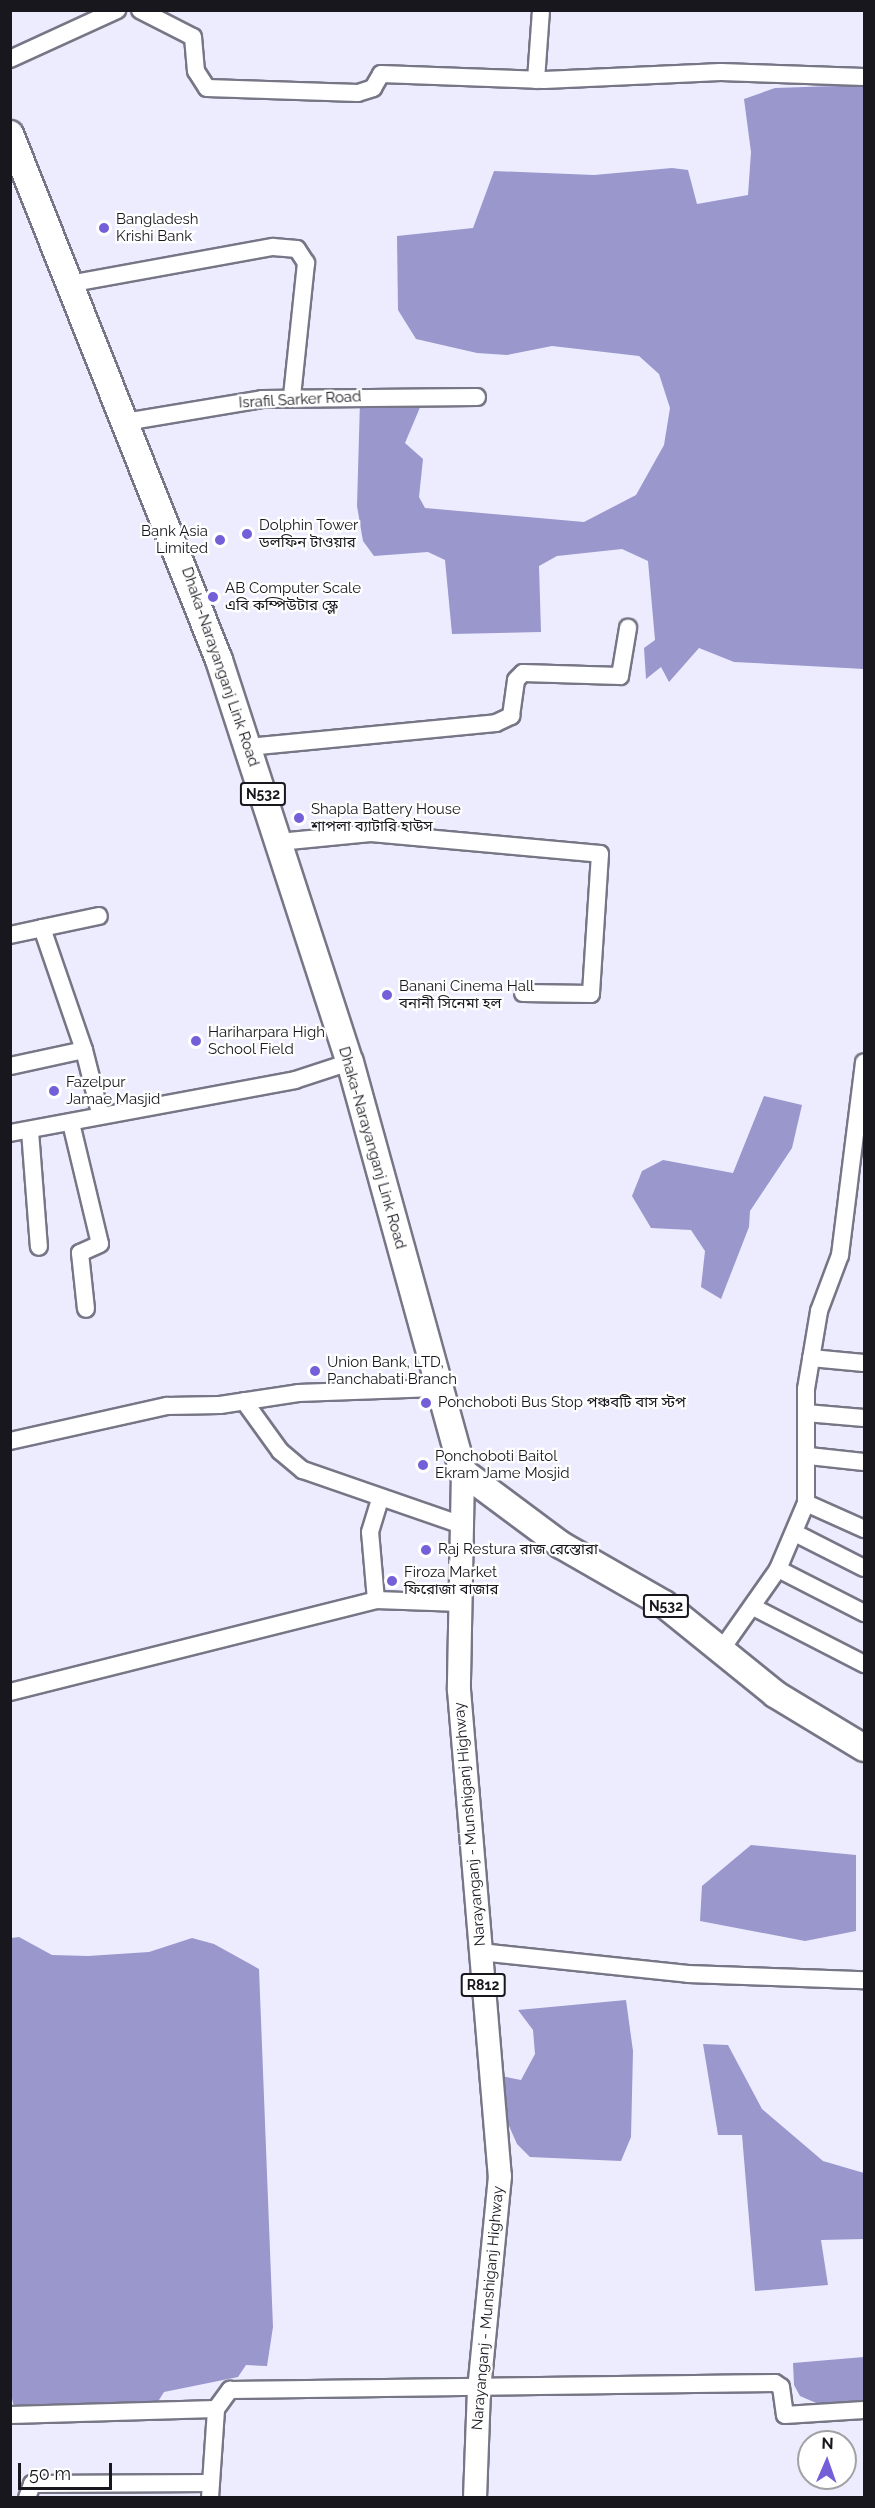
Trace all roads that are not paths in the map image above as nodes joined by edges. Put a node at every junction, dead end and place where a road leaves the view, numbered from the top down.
1 (117, 10) edge
2 (140, 10) edge
3 (541, 10) edge
4 (10, 59) edge
5 (864, 77) edge
6 (536, 80) junction
7 (10, 134) edge
8 (74, 283) junction
9 (292, 397) junction
10 (477, 397) dead end
11 (125, 422) junction
12 (628, 628) dead end
13 (248, 747) junction
14 (279, 842) junction
15 (99, 916) dead end
16 (42, 928) junction
17 (10, 935) edge
18 (523, 993) dead end
19 (84, 1050) junction
20 (350, 1062) junction
21 (864, 1062) edge
22 (10, 1066) edge
23 (100, 1113) junction
24 (71, 1123) junction
25 (30, 1131) junction
26 (10, 1133) edge
27 (39, 1247) dead end
28 (86, 1309) dead end
29 (811, 1358) junction
30 (864, 1363) edge
31 (436, 1388) junction
32 (244, 1401) junction
33 (806, 1413) junction
34 (864, 1418) edge
35 (10, 1441) edge
36 (809, 1456) junction
37 (864, 1462) edge
38 (463, 1472) junction
39 (380, 1499) junction
40 (806, 1503) junction
41 (465, 1527) junction
42 (864, 1529) edge
43 (795, 1533) junction
44 (864, 1568) edge
45 (778, 1569) junction
46 (376, 1599) junction
47 (461, 1603) junction
48 (755, 1608) junction
49 (864, 1613) edge
50 (719, 1653) junction
51 (864, 1664) edge
52 (10, 1692) edge
53 (864, 1748) edge
54 (480, 1952) junction
55 (864, 1980) edge
56 (479, 2389) junction
57 (216, 2409) junction
58 (864, 2410) edge
59 (10, 2415) edge
60 (211, 2490) edge
61 (27, 2498) edge
62 (475, 2498) edge

1 - 4 street
2 - 6 street
3 - 6 street
5 - 6 street
7 - 8 highway, Dhaka-Narayanganj Link Road / N532
8 - 9 street
8 - 11 highway, Dhaka-Narayanganj Link Road / N532
9 - 10 street, Israfil Sarker Road
9 - 11 street, Israfil Sarker Road
11 - 13 highway, Dhaka-Narayanganj Link Road / N532
12 - 13 street
13 - 14 highway, Dhaka-Narayanganj Link Road / N532
14 - 18 street
14 - 20 highway, Dhaka-Narayanganj Link Road / N532
15 - 16 street
16 - 17 street
16 - 19 street
19 - 22 street
19 - 23 street
20 - 23 street
20 - 31 highway, Dhaka-Narayanganj Link Road / N532
21 - 29 street
23 - 24 street
24 - 25 street
24 - 28 street
25 - 26 street
25 - 27 street
29 - 30 street
29 - 33 street
31 - 32 street
31 - 38 highway, Dhaka-Narayanganj Link Road / N532
32 - 35 street
32 - 39 street
33 - 34 street
33 - 36 street
36 - 37 street
36 - 40 street
38 - 41 main road, Narayanganj - Munshiganj Highway / R812
38 - 50 highway, N532
39 - 41 street
39 - 46 street
40 - 42 street
40 - 43 street
41 - 47 main road, Narayanganj - Munshiganj Highway / R812
43 - 44 street
43 - 45 street
45 - 48 street
45 - 49 street
46 - 47 street
46 - 52 street
47 - 54 main road, Narayanganj - Munshiganj Highway / R812
48 - 50 street
48 - 51 street
50 - 53 highway, N532
54 - 55 street
54 - 56 main road, Narayanganj - Munshiganj Highway / R812
56 - 57 street
56 - 58 street
56 - 62 main road, Narayanganj - Munshiganj Highway / R812
57 - 59 street
57 - 60 street
60 - 61 street

